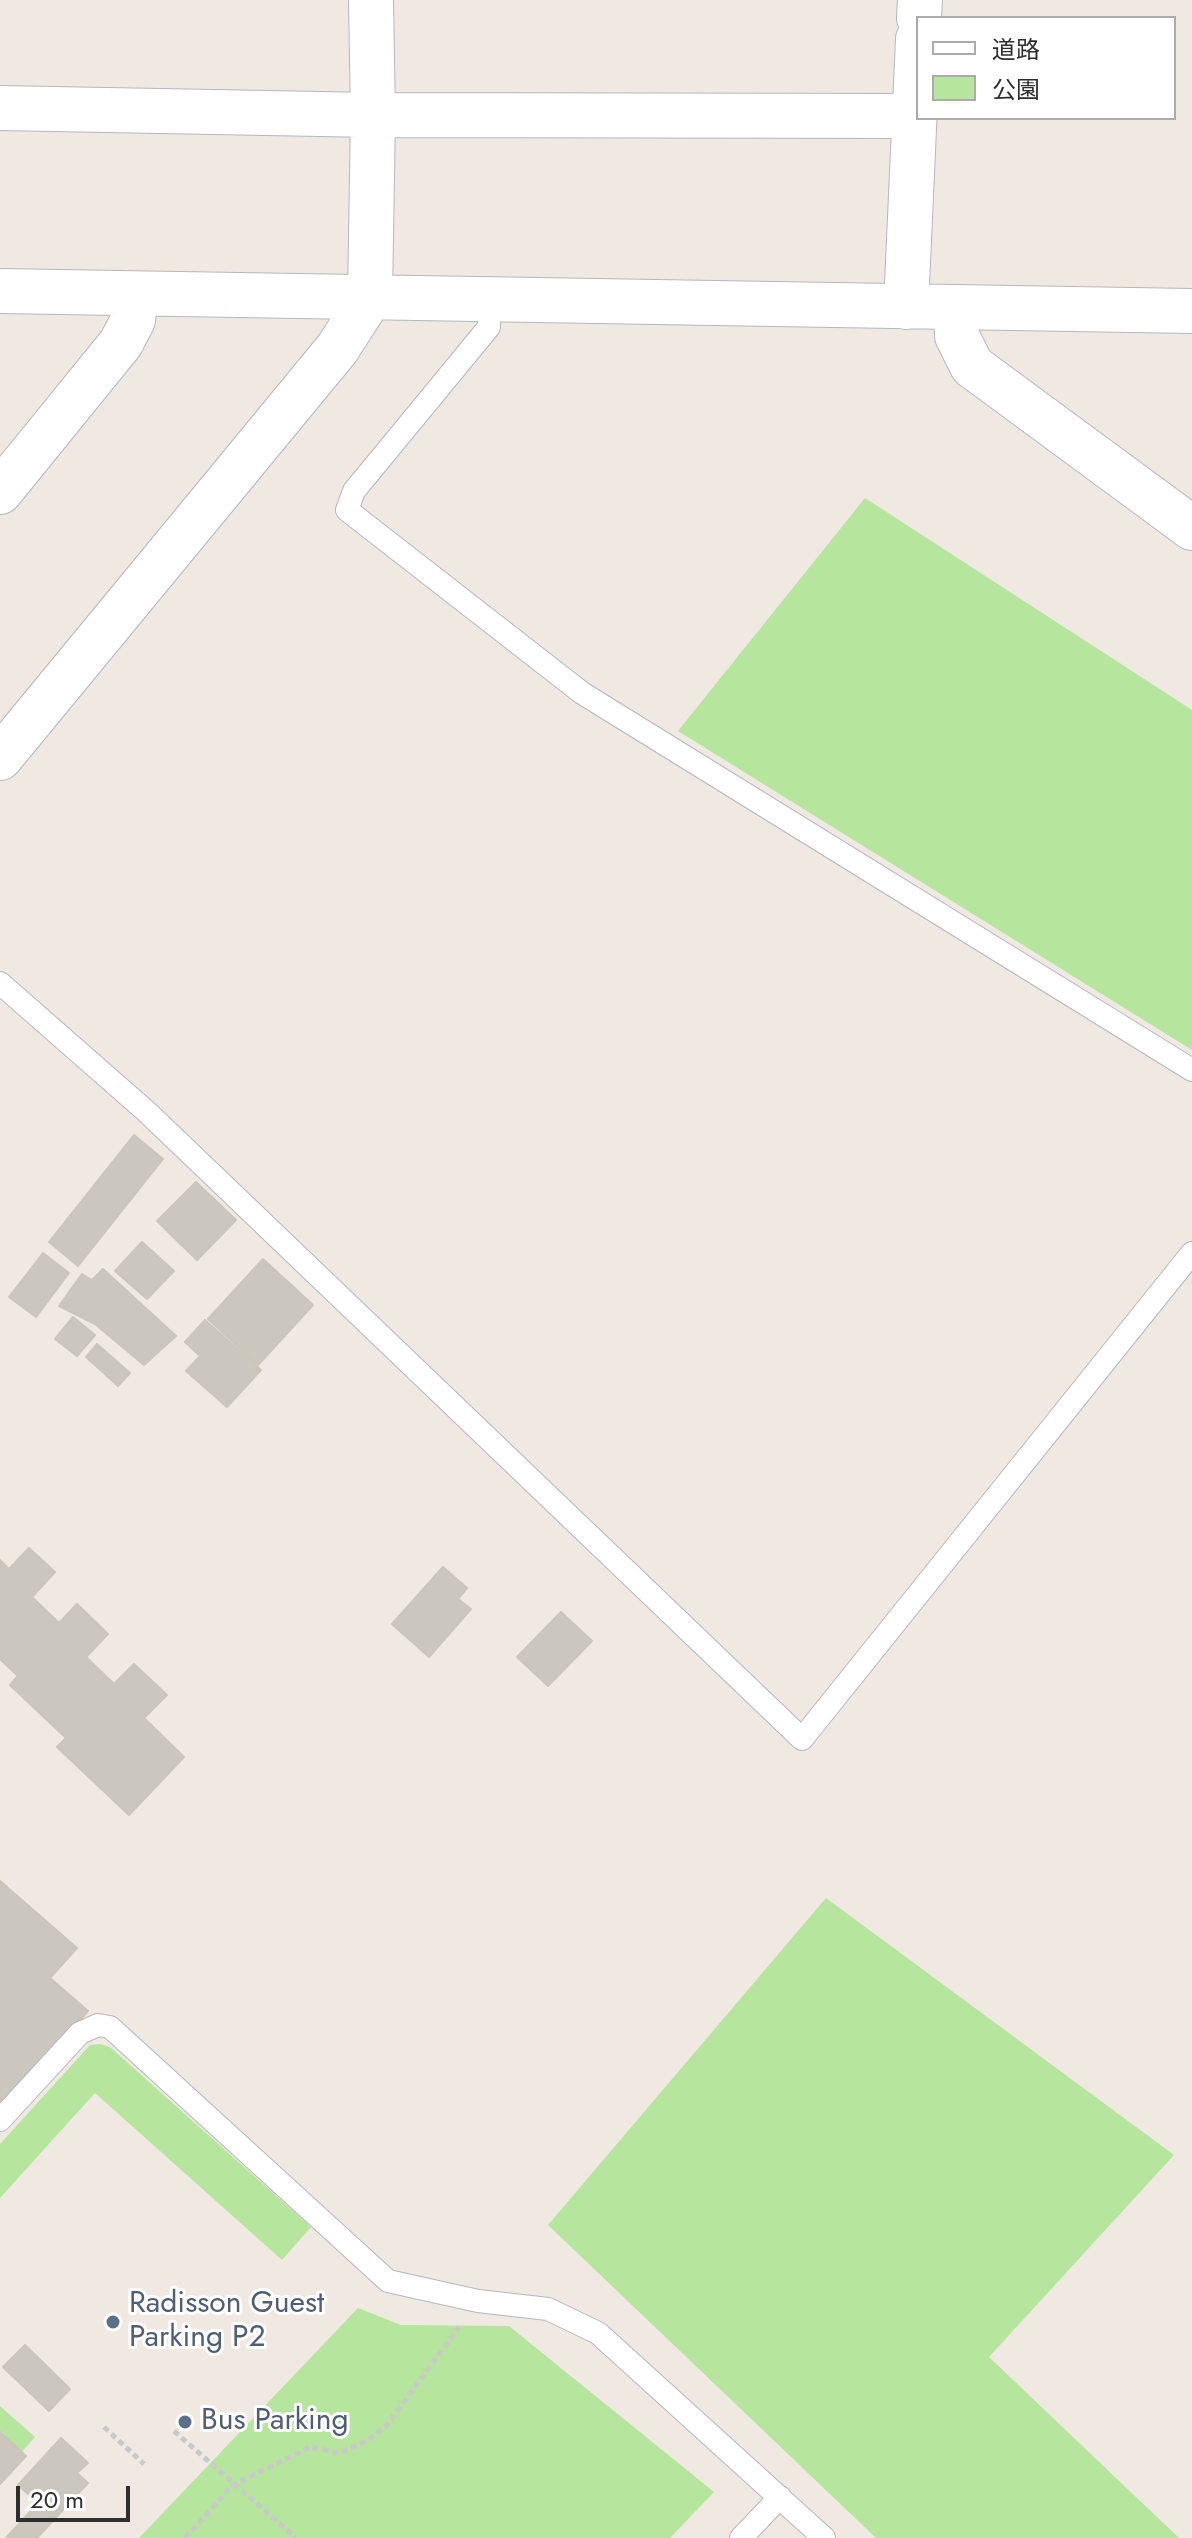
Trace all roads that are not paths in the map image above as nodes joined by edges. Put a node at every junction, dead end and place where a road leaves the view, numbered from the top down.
1 (371, 0) edge
2 (916, 78) edge
3 (0, 108) edge
4 (373, 115) junction
5 (914, 116) junction
6 (0, 291) edge
7 (136, 294) junction
8 (370, 298) junction
9 (490, 299) junction
10 (906, 307) junction
11 (956, 307) junction
12 (1192, 311) edge
13 (0, 492) edge
14 (1192, 528) edge
15 (0, 758) edge
16 (0, 983) edge
17 (1192, 1070) edge
18 (1192, 1253) edge
19 (0, 2120) edge
20 (780, 2497) junction
21 (741, 2538) edge
22 (824, 2538) edge

1 - 4 street
2 - 5 street
3 - 4 street
4 - 5 street
4 - 8 street
5 - 10 street
6 - 7 street
7 - 8 street
7 - 13 street
8 - 9 street
8 - 15 street
9 - 10 street
9 - 17 lane
10 - 11 street
11 - 12 street
11 - 14 street
16 - 18 lane
19 - 20 lane
20 - 21 lane
20 - 22 lane

